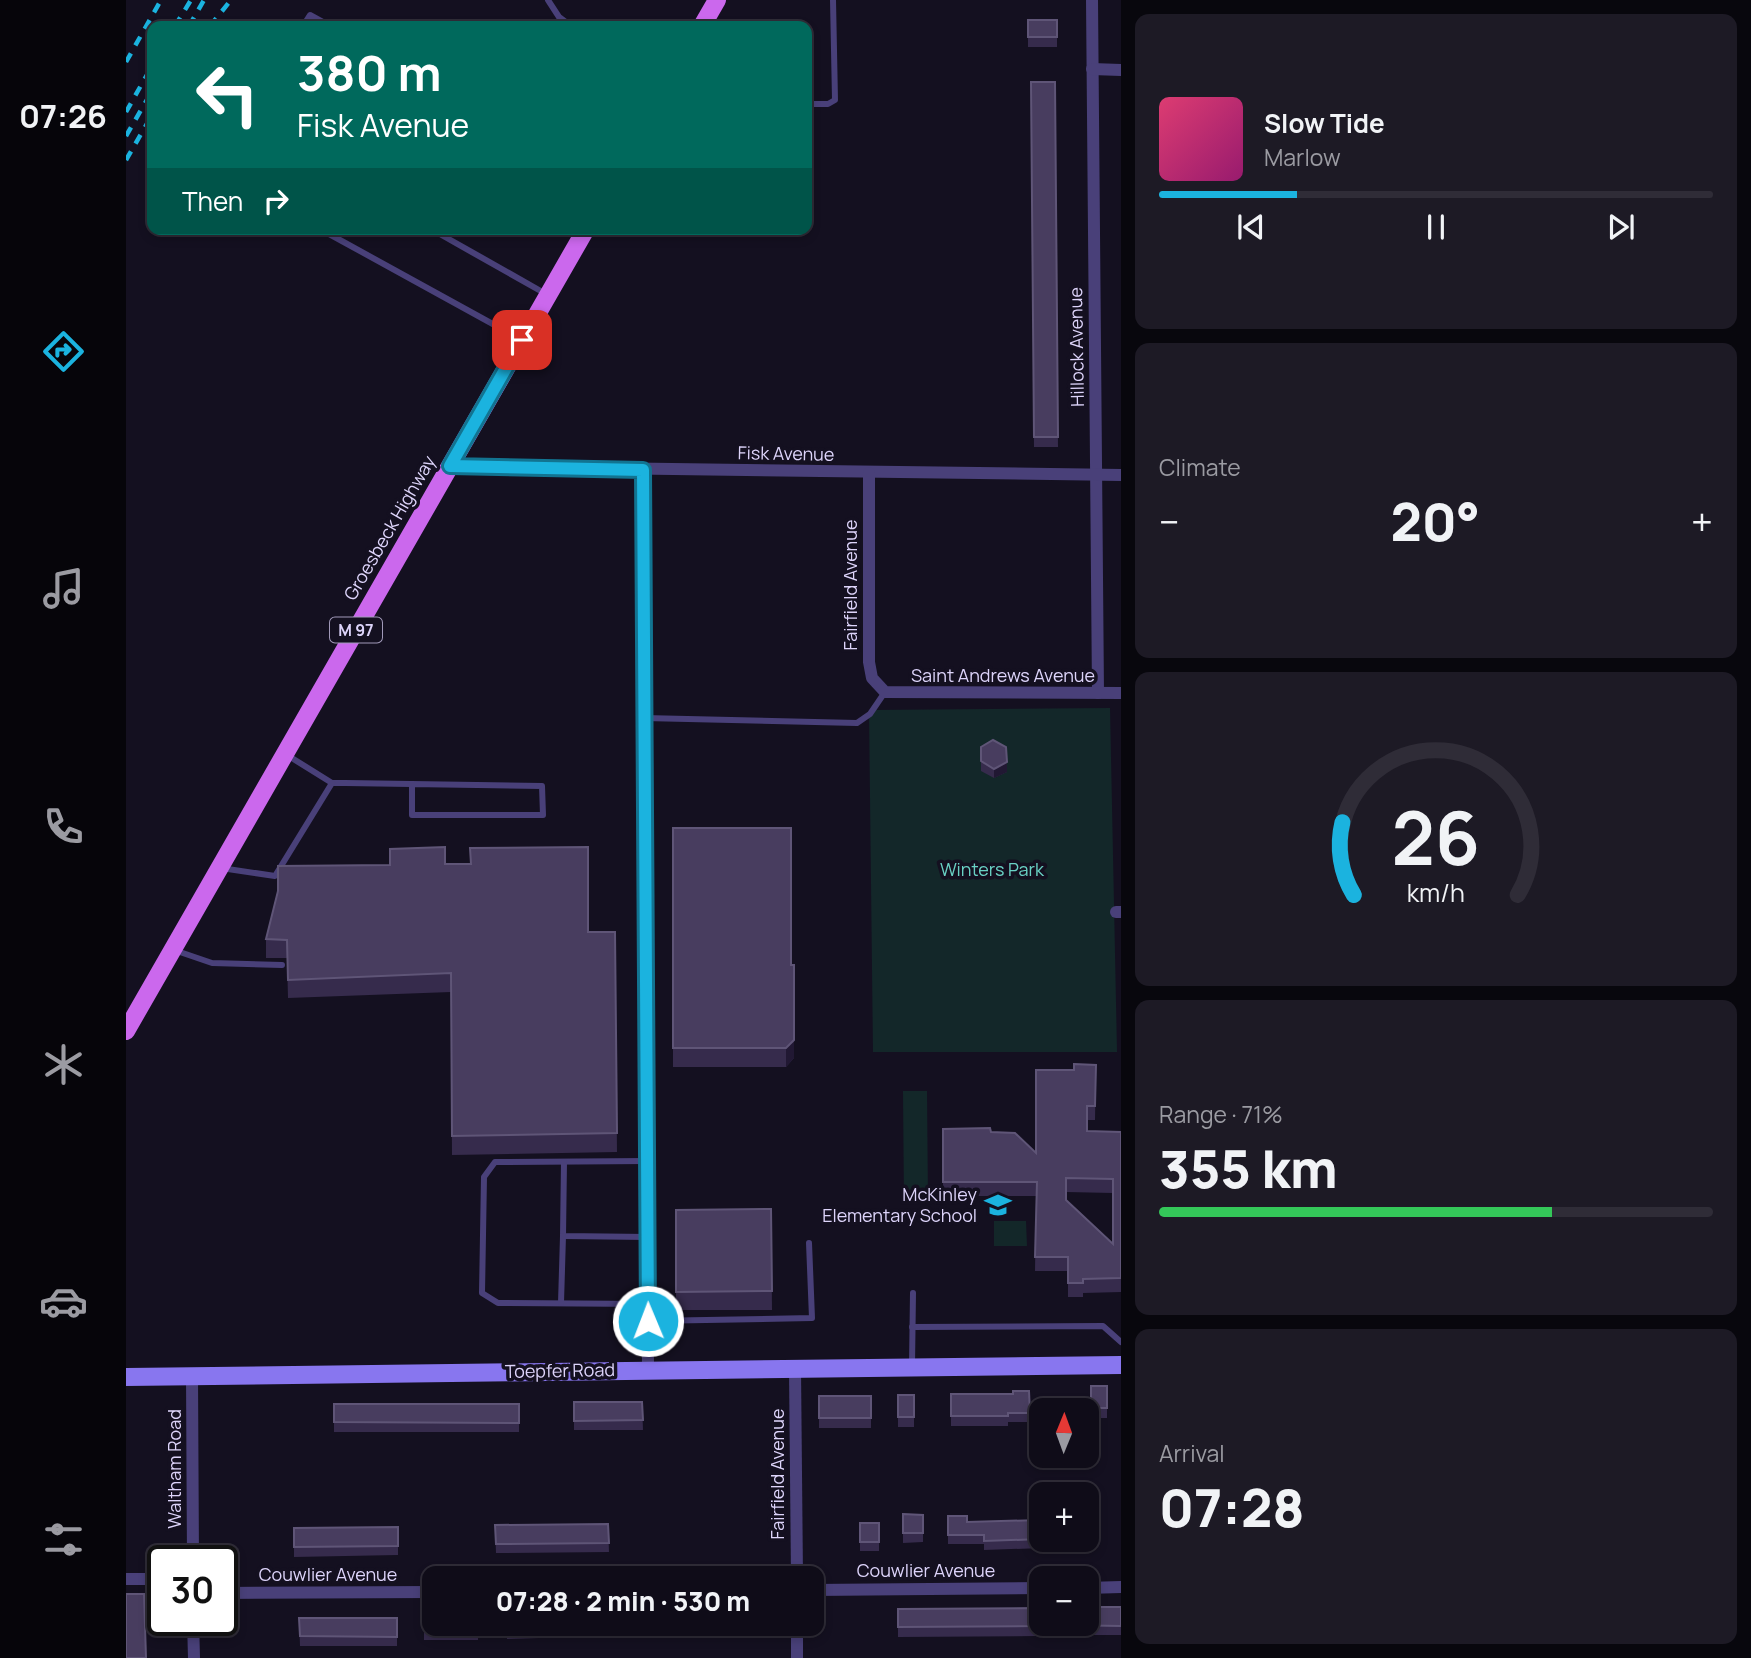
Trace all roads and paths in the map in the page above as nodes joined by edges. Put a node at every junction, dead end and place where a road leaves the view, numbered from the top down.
1 (548, 0) edge
2 (718, 0) edge
3 (833, 0) edge
4 (1091, 0) edge
5 (306, 21) edge
6 (321, 21) edge
7 (566, 21) edge
8 (705, 21) edge
9 (1092, 69) junction
10 (1121, 69) edge
11 (812, 104) edge
12 (331, 235) edge
13 (444, 235) edge
14 (583, 235) edge
15 (548, 295) junction
16 (522, 340) junction
17 (450, 466) junction
18 (643, 470) junction
19 (869, 473) junction
20 (1096, 475) junction
21 (1121, 475) edge
22 (885, 692) junction
23 (1098, 693) junction
24 (1121, 693) edge
25 (644, 718) junction
26 (285, 754) junction
27 (332, 783) junction
28 (412, 784) junction
29 (220, 867) junction
30 (172, 950) junction
31 (282, 965) dead end
32 (126, 1031) edge
33 (647, 1161) junction
34 (564, 1162) junction
35 (563, 1236) junction
36 (648, 1237) junction
37 (809, 1243) dead end
38 (912, 1293) dead end
39 (561, 1303) junction
40 (648, 1304) junction
41 (648, 1321) junction
42 (912, 1327) junction
43 (1121, 1342) edge
44 (1121, 1365) edge
45 (912, 1367) junction
46 (795, 1368) junction
47 (648, 1370) junction
48 (192, 1376) junction
49 (126, 1377) edge
50 (193, 1545) edge
51 (797, 1566) edge
52 (126, 1579) edge
53 (147, 1579) edge
54 (1121, 1587) edge
55 (1029, 1588) edge
56 (1099, 1588) edge
57 (824, 1590) edge
58 (422, 1592) edge
59 (238, 1593) edge
60 (193, 1636) edge
61 (797, 1636) edge
62 (194, 1658) edge
63 (797, 1658) edge

1 - 7 lane
2 - 8 main road
3 - 11 lane
4 - 9 street, Hillock Avenue
5 - 6 lane
9 - 10 street
9 - 20 street, Hillock Avenue
12 - 16 lane
13 - 15 lane
14 - 15 main road, Groesbeck Highway / M 97
15 - 16 main road, Groesbeck Highway / M 97
16 - 17 main road, Groesbeck Highway / M 97
17 - 18 street, Fisk Avenue
17 - 26 main road, Groesbeck Highway / M 97
18 - 19 street, Fisk Avenue
18 - 25 street
19 - 20 street, Fisk Avenue
19 - 22 street, Fairfield Avenue
20 - 21 street, Fisk Avenue
20 - 23 street, Hillock Avenue
22 - 23 street, Saint Andrews Avenue
22 - 25 lane
23 - 24 street, Saint Andrews Avenue
25 - 33 street
26 - 27 lane
26 - 29 main road, Groesbeck Highway / M 97
27 - 28 lane
27 - 29 lane
28 - 28 lane
29 - 30 main road, Groesbeck Highway / M 97
30 - 31 lane
30 - 32 main road, Groesbeck Highway / M 97
33 - 34 lane
33 - 36 street
34 - 35 lane
34 - 39 lane
35 - 36 lane
35 - 39 lane
36 - 40 street
37 - 41 lane
38 - 42 lane
39 - 40 lane
40 - 41 street
41 - 47 street
42 - 43 lane
42 - 45 lane
44 - 45 street, Toepfer Road
45 - 46 street, Toepfer Road
46 - 47 street, Toepfer Road
46 - 51 street, Fairfield Avenue
47 - 48 street, Toepfer Road
48 - 49 street, Toepfer Road
48 - 50 street, Waltham Road
52 - 53 street
54 - 56 street
55 - 57 street, Couwlier Avenue
58 - 59 street, Couwlier Avenue
60 - 62 street
61 - 63 street

